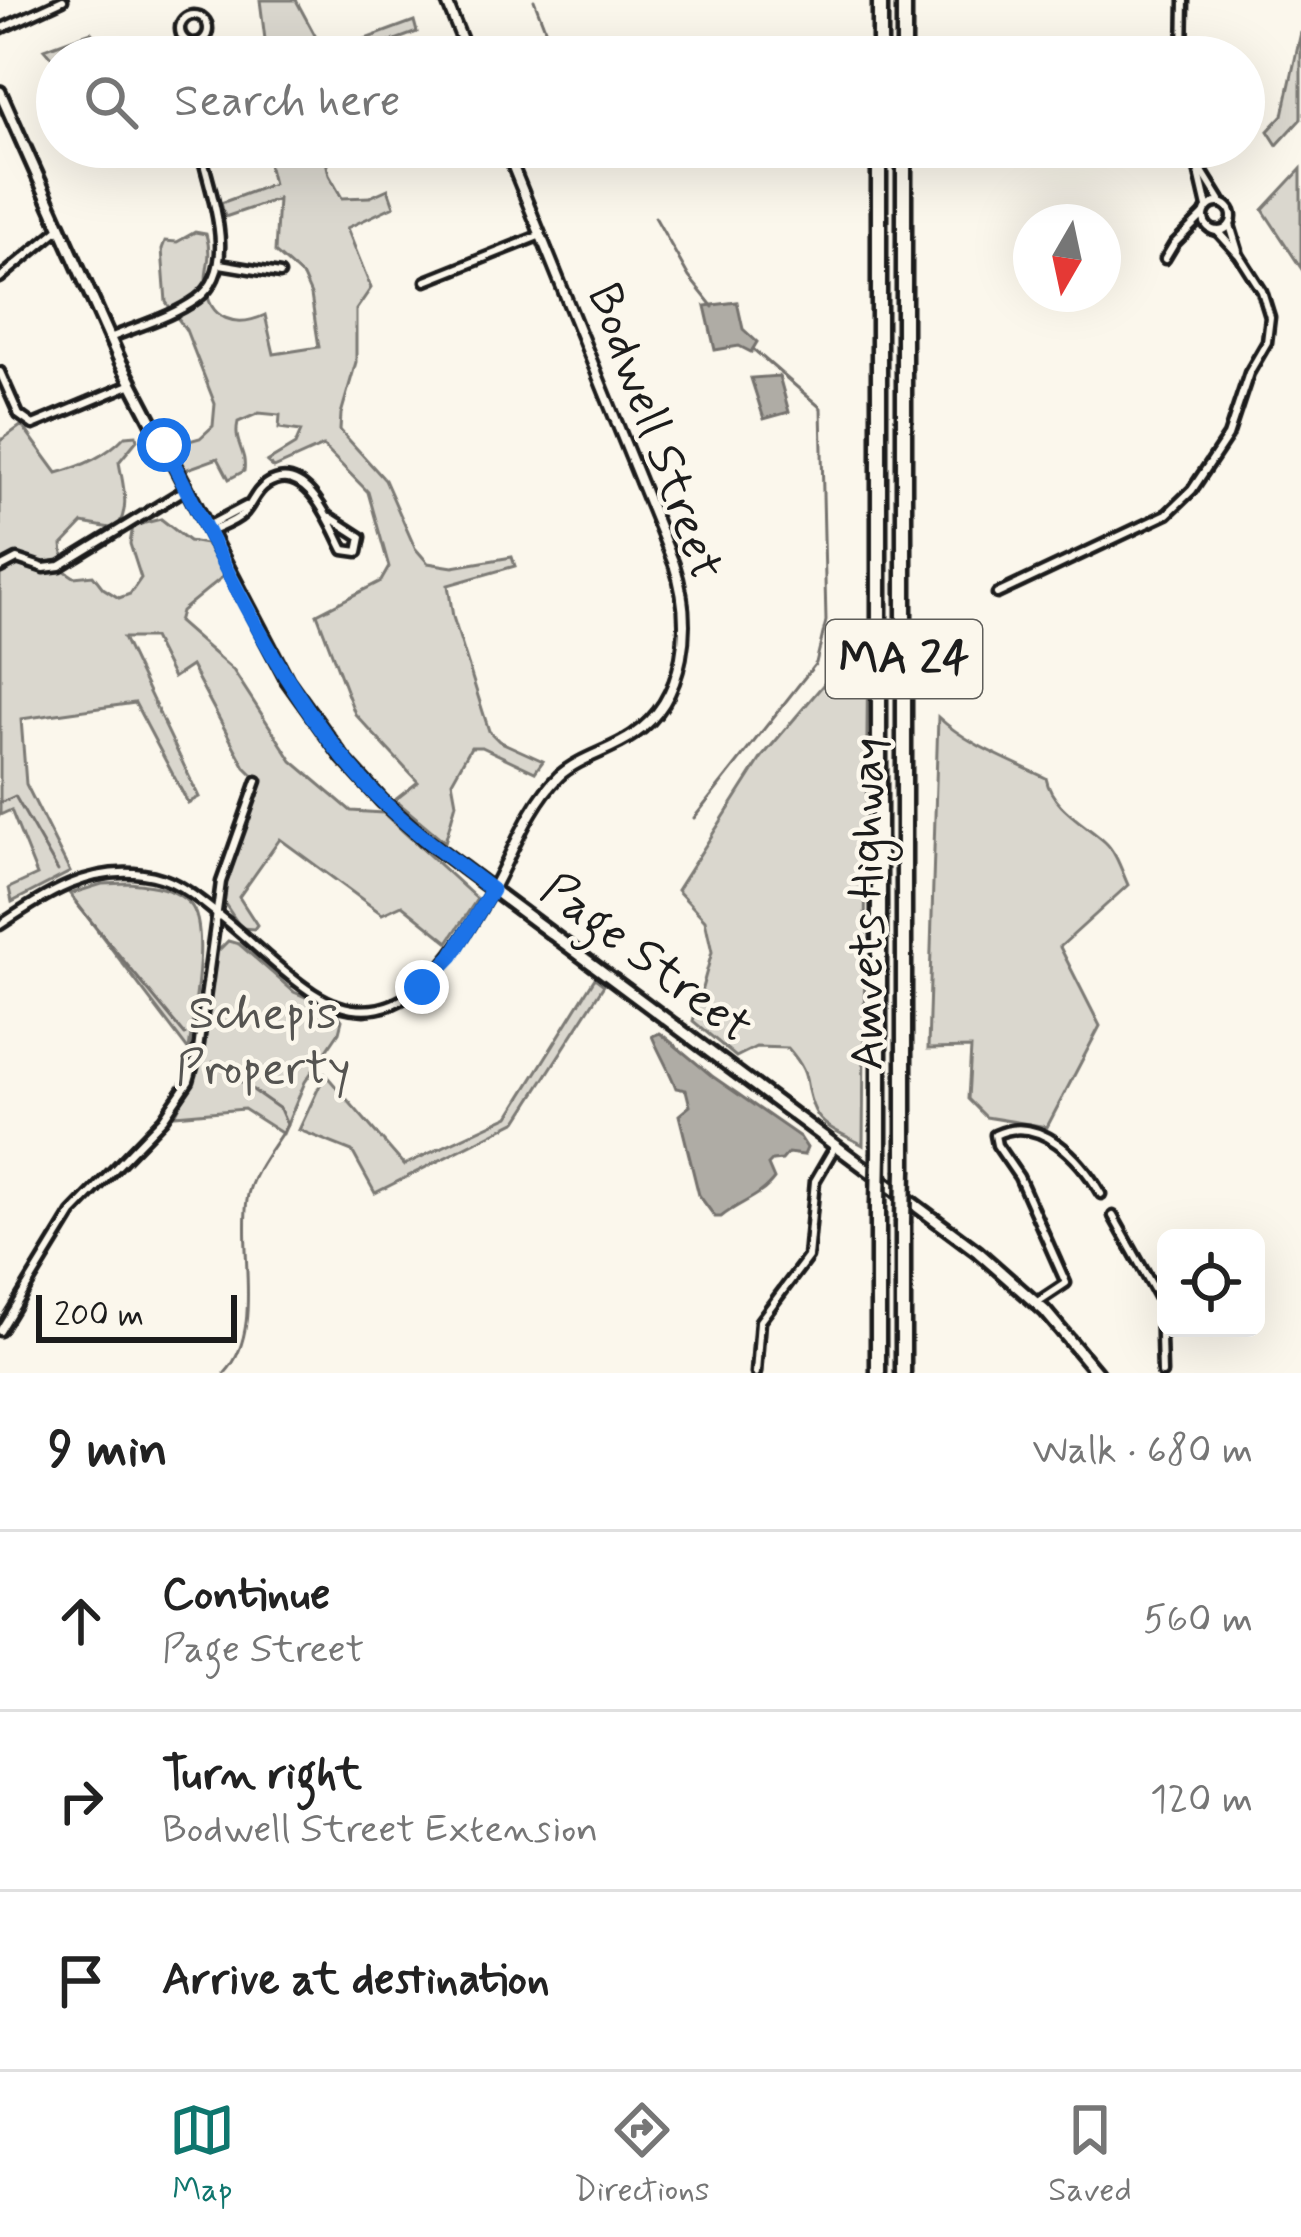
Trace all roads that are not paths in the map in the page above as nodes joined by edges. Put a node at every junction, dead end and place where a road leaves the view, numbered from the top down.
1 (63, 0) edge
2 (446, 0) edge
3 (880, 0) edge
4 (904, 0) edge
5 (1184, 0) edge
6 (0, 29) edge
7 (184, 36) edge
8 (205, 36) edge
9 (461, 36) edge
10 (880, 36) edge
11 (904, 36) edge
12 (1184, 36) edge
13 (0, 92) edge
14 (3, 106) edge
15 (204, 168) edge
16 (514, 168) edge
17 (880, 168) edge
18 (904, 168) edge
19 (1199, 168) edge
20 (1202, 168) edge
21 (1222, 203) junction
22 (1206, 211) junction
23 (1230, 225) junction
24 (62, 227) junction
25 (1213, 230) junction
26 (541, 235) junction
27 (1183, 235) junction
28 (1239, 255) junction
29 (1166, 259) dead end
30 (220, 264) junction
31 (280, 274) dead end
32 (0, 278) edge
33 (426, 281) dead end
34 (110, 338) junction
35 (0, 373) edge
36 (132, 384) junction
37 (186, 489) junction
38 (330, 518) junction
39 (208, 530) junction
40 (351, 530) junction
41 (338, 538) junction
42 (0, 568) edge
43 (997, 594) dead end
44 (257, 781) dead end
45 (492, 890) junction
46 (215, 913) junction
47 (0, 925) edge
48 (836, 1145) junction
49 (1101, 1194) dead end
50 (1113, 1216) dead end
51 (1036, 1303) junction
52 (0, 1330) edge
53 (756, 1373) edge
54 (878, 1373) edge
55 (903, 1373) edge
56 (1096, 1373) edge
57 (1162, 1373) edge

1 - 6 street
2 - 9 street
3 - 10 highway
4 - 11 highway
5 - 12 street
7 - 8 street
13 - 14 main road, Page Street
14 - 24 main road, Page Street
15 - 30 street
16 - 26 street, Bodwell Street
17 - 54 highway, Amvets Highway / MA 24, bridge
18 - 55 highway, Amvets Highway / MA 24, bridge
19 - 22 street
20 - 21 street
21 - 22 street
21 - 23 street
22 - 25 street
22 - 27 street
23 - 25 street
23 - 28 street
24 - 32 street
24 - 34 main road, Page Street
25 - 27 street
25 - 28 street
26 - 33 street
26 - 45 street, Bodwell Street
27 - 29 street
28 - 43 street
30 - 31 street
30 - 34 street
34 - 36 main road, Page Street
35 - 36 street
36 - 37 main road, Page Street
37 - 39 main road, Page Street
37 - 42 street
38 - 39 street
38 - 40 street
38 - 41 street
39 - 45 main road, Page Street
40 - 41 street
40 - 41 street
44 - 46 street
45 - 46 street
45 - 48 main road, Page Street
46 - 47 street
46 - 52 street
48 - 51 main road, Page Street
48 - 53 street
49 - 51 street
50 - 57 street
51 - 56 main road, Page Street

